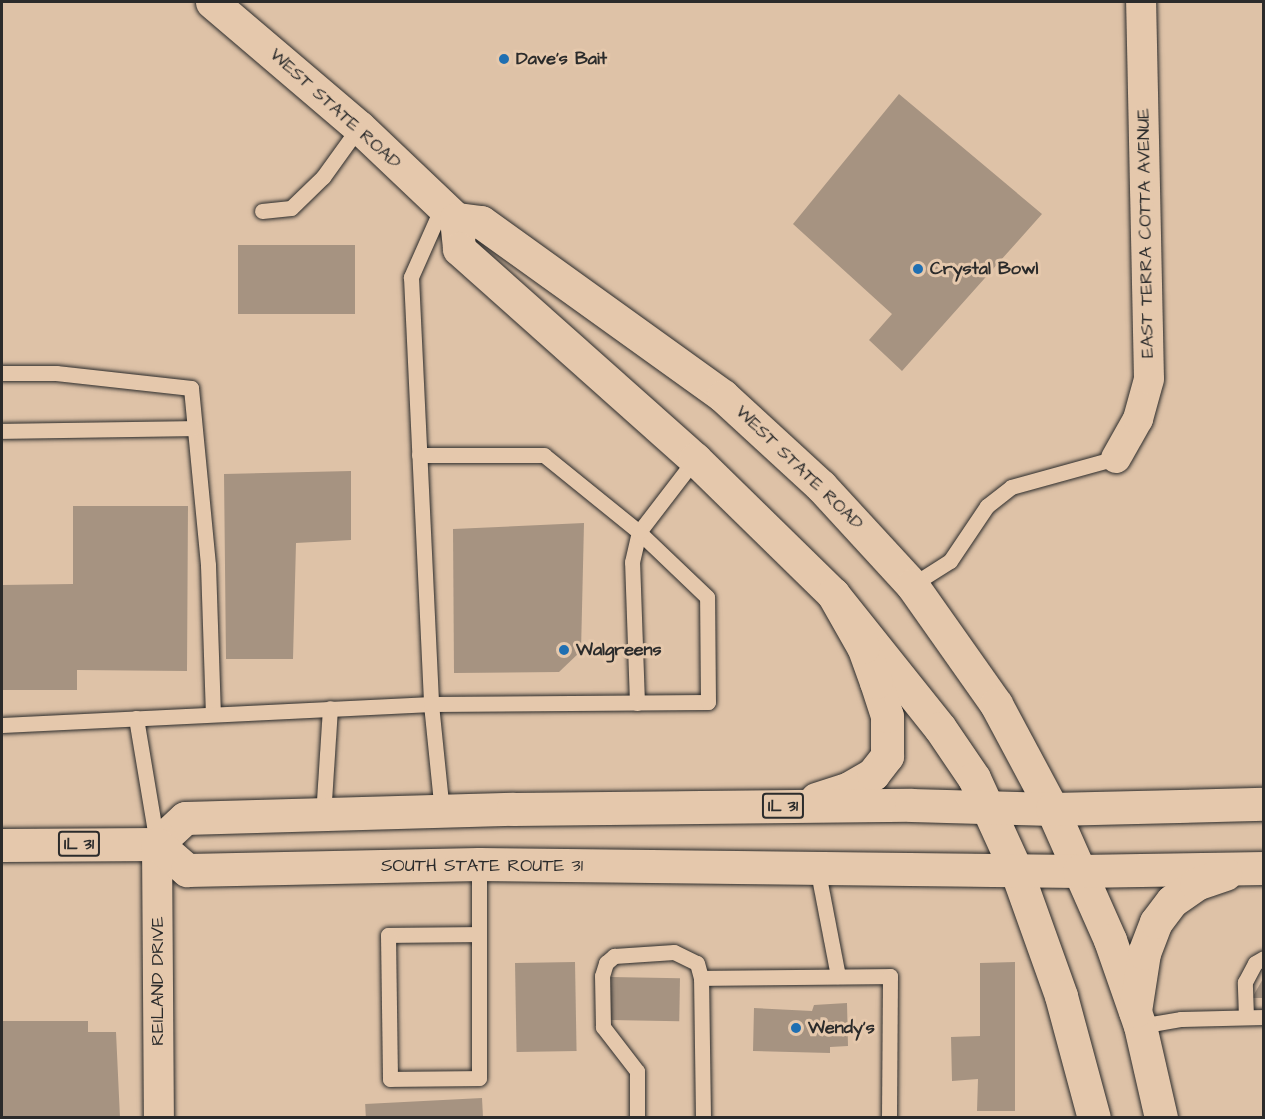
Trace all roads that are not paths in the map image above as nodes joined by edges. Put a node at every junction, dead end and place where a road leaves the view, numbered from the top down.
1 (212, 2) edge
2 (1141, 2) edge
3 (359, 127) junction
4 (262, 211) dead end
5 (449, 213) junction
6 (2, 373) edge
7 (193, 428) junction
8 (2, 431) edge
9 (419, 455) junction
10 (1116, 458) joint
11 (695, 459) junction
12 (639, 532) junction
13 (912, 585) junction
14 (832, 594) junction
15 (637, 703) junction
16 (431, 704) junction
17 (330, 708) junction
18 (213, 714) junction
19 (136, 718) junction
20 (2, 725) edge
21 (1263, 804) edge
22 (777, 806) junction
23 (988, 806) junction
24 (1052, 809) junction
25 (442, 812) junction
26 (323, 817) junction
27 (157, 844) junction
28 (2, 845) edge
29 (479, 864) junction
30 (817, 867) junction
31 (1252, 868) edge
32 (1016, 870) junction
33 (1079, 871) junction
34 (478, 934) junction
35 (1263, 958) edge
36 (838, 976) junction
37 (701, 978) junction
38 (1246, 1017) junction
39 (1263, 1017) edge
40 (1137, 1018) junction
41 (159, 1118) edge
42 (638, 1118) edge
43 (703, 1118) edge
44 (890, 1118) edge
45 (1094, 1118) edge
46 (1161, 1118) edge

1 - 3 main road, WEST STATE ROAD
2 - 10 street, EAST TERRA COTTA AVENUE
3 - 4 lane
3 - 5 main road, WEST STATE ROAD
5 - 9 lane
5 - 11 main road
5 - 13 main road, WEST STATE ROAD
6 - 7 lane
7 - 8 lane
7 - 18 lane
9 - 12 lane
9 - 16 lane
10 - 13 lane
11 - 12 lane
11 - 14 main road
12 - 15 lane
12 - 15 lane
13 - 24 main road, WEST STATE ROAD
14 - 22 main road
14 - 23 main road
15 - 16 lane
16 - 17 lane
16 - 25 lane
17 - 18 lane
17 - 26 lane
18 - 19 lane
19 - 20 lane
19 - 27 lane
21 - 24 main road, IL 31
22 - 23 main road, IL 31
22 - 25 main road, IL 31
23 - 24 main road, IL 31
23 - 32 main road
24 - 33 main road
25 - 26 main road, IL 31
26 - 27 main road, IL 31
27 - 28 main road, IL 31
27 - 29 main road, SOUTH STATE ROUTE 31
27 - 41 street, REILAND DRIVE
29 - 30 main road, SOUTH STATE ROUTE 31
29 - 34 lane
30 - 32 main road, SOUTH STATE ROUTE 31
30 - 36 lane
31 - 33 main road, SOUTH STATE ROUTE 31
31 - 40 main road
32 - 33 main road, SOUTH STATE ROUTE 31
32 - 45 main road
33 - 40 main road
34 - 34 lane
35 - 38 lane
36 - 37 lane
36 - 44 lane
37 - 42 lane
37 - 43 lane
38 - 39 lane
38 - 40 lane
40 - 46 main road

